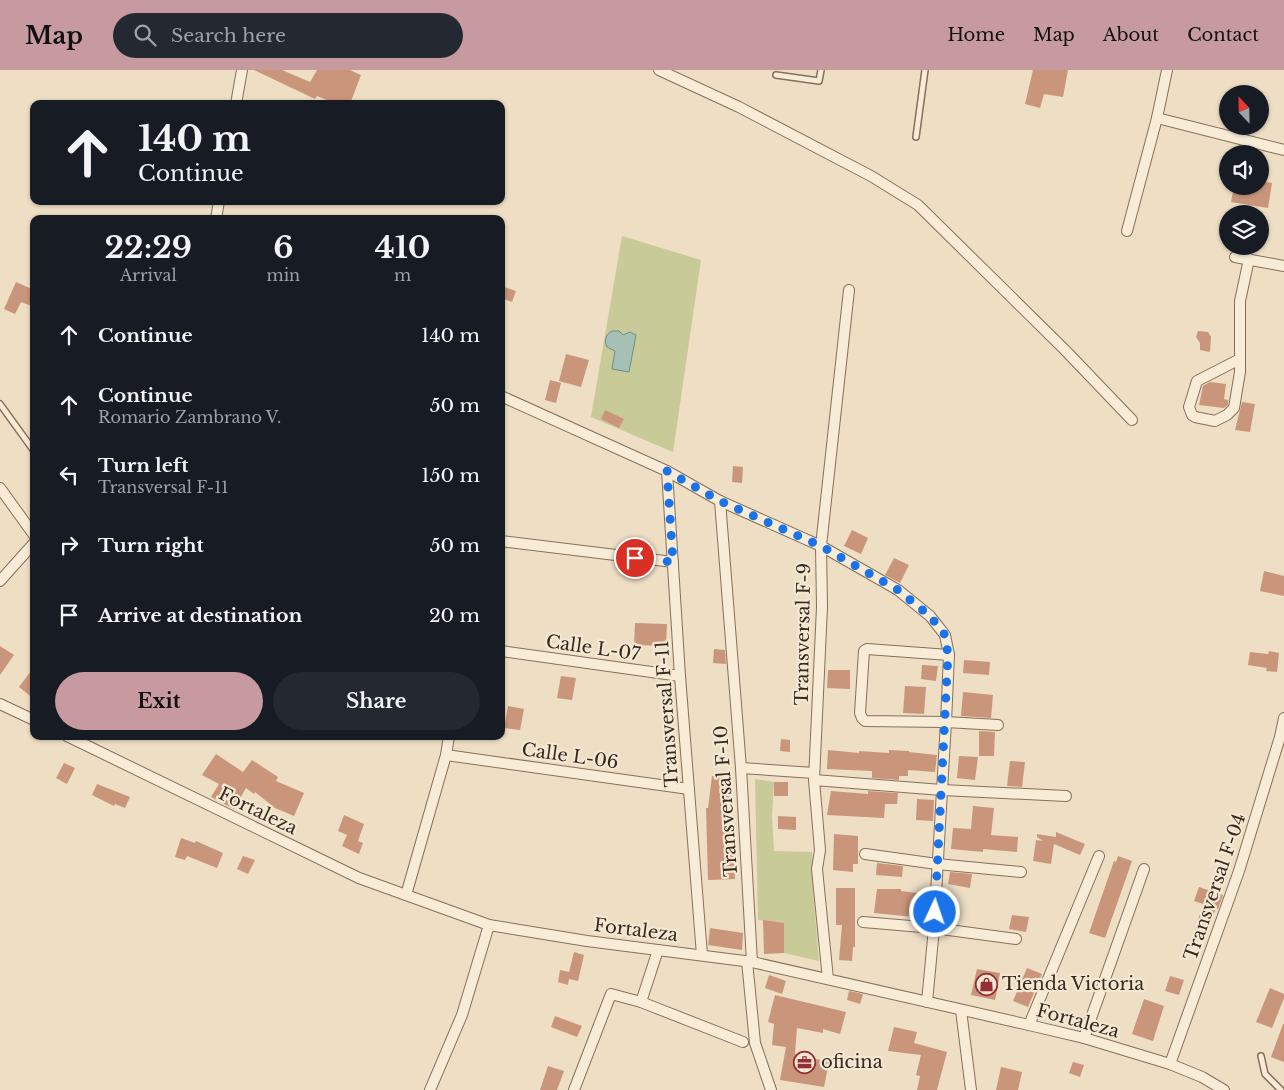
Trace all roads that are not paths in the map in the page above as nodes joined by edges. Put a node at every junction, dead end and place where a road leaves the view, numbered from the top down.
1 (242, 70) edge
2 (659, 70) edge
3 (820, 70) edge
4 (925, 70) edge
5 (1167, 70) edge
6 (776, 75) dead end
7 (237, 100) edge
8 (1157, 118) junction
9 (916, 137) dead end
10 (1284, 150) edge
11 (1127, 231) dead end
12 (1235, 257) dead end
13 (1249, 259) junction
14 (1284, 266) edge
15 (849, 290) dead end
16 (1240, 360) junction
17 (505, 398) edge
18 (0, 404) edge
19 (1132, 420) dead end
20 (30, 445) edge
21 (667, 471) junction
22 (0, 488) edge
23 (720, 501) junction
24 (30, 529) edge
25 (505, 541) edge
26 (821, 546) junction
27 (30, 547) edge
28 (673, 562) junction
29 (0, 580) edge
30 (505, 652) edge
31 (948, 655) junction
32 (680, 676) junction
33 (0, 704) edge
34 (30, 718) edge
35 (1284, 718) edge
36 (946, 722) junction
37 (998, 725) dead end
38 (75, 740) edge
39 (448, 740) edge
40 (446, 755) junction
41 (741, 768) junction
42 (814, 776) junction
43 (689, 789) junction
44 (942, 790) junction
45 (1066, 796) dead end
46 (865, 854) dead end
47 (1099, 856) dead end
48 (937, 864) junction
49 (1144, 869) dead end
50 (1021, 872) dead end
51 (406, 895) junction
52 (862, 922) dead end
53 (489, 925) junction
54 (934, 928) junction
55 (1016, 939) dead end
56 (658, 950) junction
57 (702, 955) junction
58 (750, 962) junction
59 (828, 979) junction
60 (641, 1002) junction
61 (927, 1002) junction
62 (961, 1010) junction
63 (1030, 1024) junction
64 (1084, 1038) junction
65 (743, 1042) dead end
66 (1261, 1056) dead end
67 (1170, 1064) junction
68 (577, 1089) edge
69 (430, 1090) edge
70 (771, 1090) edge
71 (971, 1090) edge
72 (1224, 1090) edge
73 (1281, 1090) edge

1 - 7 street
2 - 19 street
3 - 6 lane
4 - 9 lane
5 - 8 street
8 - 10 street
8 - 11 street
12 - 13 street
13 - 14 street
13 - 16 street
15 - 26 street, Transversal F-9
16 - 16 street
17 - 21 street
18 - 20 lane
21 - 23 street
21 - 28 street, Transversal F-11
22 - 24 street
23 - 26 street
23 - 41 street, Transversal F-10
25 - 28 street
26 - 31 street
26 - 42 street, Transversal F-9
27 - 29 street
28 - 32 street, Transversal F-11
30 - 32 street, Calle L-07
31 - 36 street
31 - 36 street
32 - 43 street, Transversal F-11
33 - 34 street
35 - 67 street, Transversal F-04
36 - 37 street
36 - 44 street
38 - 51 street, Fortaleza
39 - 40 street
40 - 43 street, Calle L-06
40 - 51 street
41 - 42 street
41 - 58 street, Transversal F-10
42 - 44 street
42 - 59 street, Transversal F-9
43 - 57 street, Transversal F-11
44 - 45 street
44 - 48 street
46 - 48 street
47 - 63 street
48 - 50 street
48 - 54 street
49 - 64 street
51 - 53 street, Fortaleza
52 - 54 street
53 - 56 street, Fortaleza
53 - 69 street
54 - 55 street
54 - 61 street
56 - 57 street, Fortaleza
56 - 60 street
57 - 58 street, Fortaleza
58 - 59 street, Fortaleza
58 - 70 street, Transversal F-10
59 - 61 street, Fortaleza
60 - 65 street
60 - 68 street
61 - 62 street, Fortaleza
62 - 63 street, Fortaleza
62 - 71 street
63 - 64 street, Fortaleza
64 - 67 street, Fortaleza
66 - 73 lane
67 - 72 street, Fortaleza

